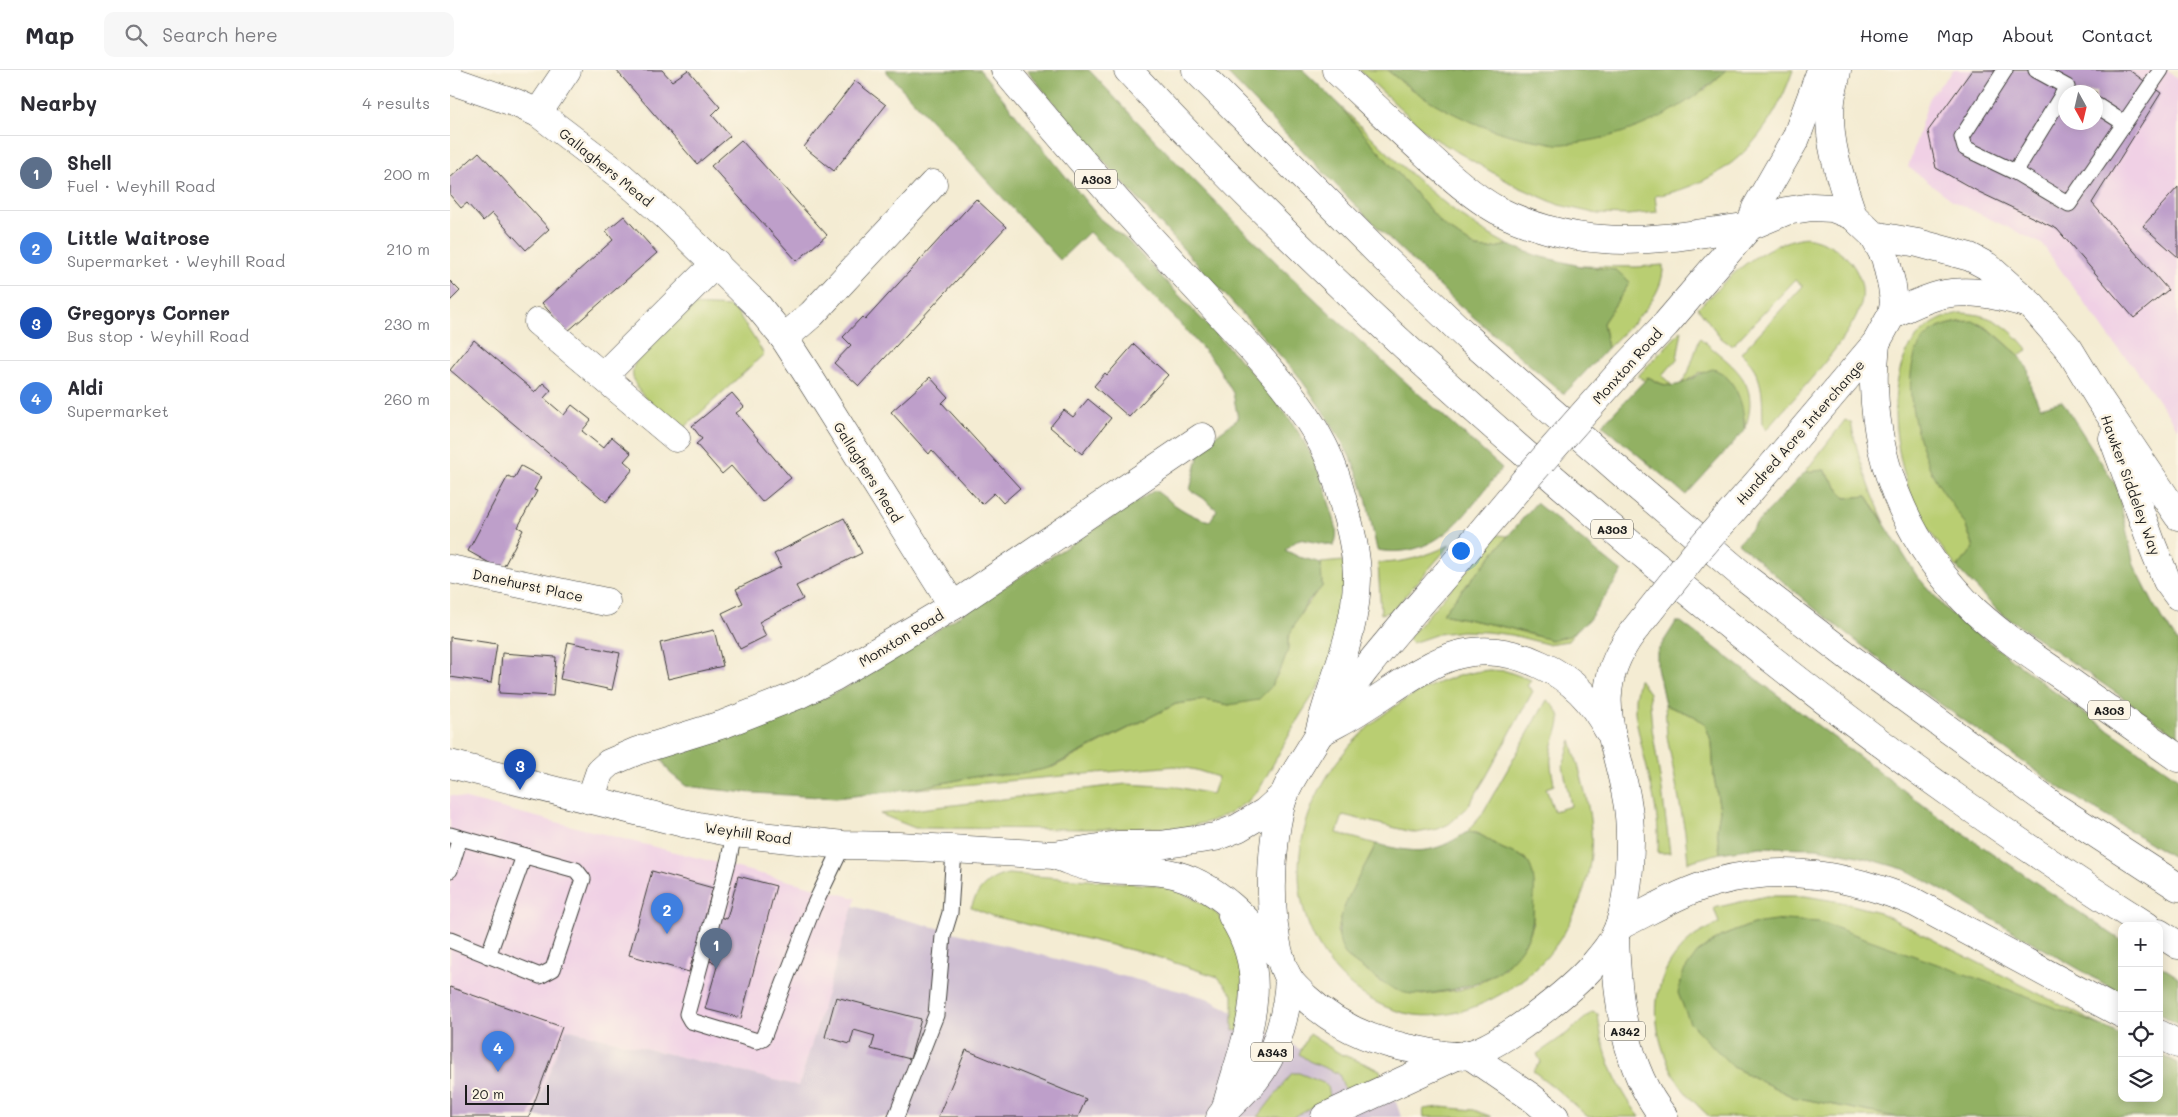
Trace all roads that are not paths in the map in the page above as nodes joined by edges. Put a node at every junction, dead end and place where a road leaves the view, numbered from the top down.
1 (567, 70) edge
2 (1005, 70) edge
3 (1128, 70) edge
4 (1196, 70) edge
5 (1336, 70) edge
6 (1821, 70) edge
7 (1837, 70) edge
8 (2006, 70) edge
9 (2036, 70) edge
10 (2161, 70) edge
11 (450, 80) edge
12 (2062, 85) edge
13 (2058, 109) edge
14 (2103, 110) edge
15 (538, 113) junction
16 (2124, 123) junction
17 (2015, 172) junction
18 (933, 184) dead end
19 (1853, 216) junction
20 (1750, 226) junction
21 (1873, 235) junction
22 (716, 263) junction
23 (2031, 305) junction
24 (1892, 314) junction
25 (538, 322) dead end
26 (784, 338) junction
27 (1876, 343) junction
28 (604, 376) junction
29 (2100, 400) junction
30 (1202, 437) dead end
31 (676, 438) dead end
32 (2178, 516) edge
33 (450, 569) edge
34 (2178, 596) edge
35 (606, 602) dead end
36 (953, 606) junction
37 (1319, 732) junction
38 (1610, 734) junction
39 (2178, 758) edge
40 (450, 764) edge
41 (1284, 794) junction
42 (590, 800) junction
43 (734, 833) junction
44 (455, 836) edge
45 (844, 845) junction
46 (954, 850) junction
47 (1054, 855) junction
48 (524, 856) junction
49 (450, 870) edge
50 (2178, 887) edge
51 (1221, 900) junction
52 (2141, 922) edge
53 (1617, 932) junction
54 (2163, 936) edge
55 (450, 940) edge
56 (2178, 945) edge
57 (488, 956) junction
58 (1285, 969) junction
59 (2118, 1012) edge
60 (2163, 1036) edge
61 (2178, 1044) edge
62 (1462, 1055) junction
63 (1222, 1114) edge
64 (896, 1117) edge
65 (1325, 1117) edge
66 (1555, 1117) edge
67 (1664, 1117) edge

1 - 15 main road
2 - 37 main road, A303
3 - 52 main road, A303
4 - 50 main road
5 - 20 main road
6 - 20 main road, Monxton Road
7 - 19 main road
8 - 17 lane
9 - 12 lane
10 - 16 lane
11 - 15 main road, Gallaghers Mead
13 - 17 lane
14 - 16 lane
15 - 22 main road, Gallaghers Mead
16 - 17 lane
18 - 26 main road
19 - 20 main road, Hundred Acre Interchange
19 - 21 main road, Hundred Acre Interchange
20 - 37 main road, Monxton Road, bridge
21 - 23 main road, Hawker Siddeley Way
21 - 24 main road, Hundred Acre Interchange
22 - 26 main road, Gallaghers Mead
22 - 28 main road
23 - 24 main road
23 - 29 main road, Hawker Siddeley Way
24 - 27 main road, Hundred Acre Interchange
25 - 28 main road
26 - 36 main road, Gallaghers Mead
27 - 38 main road, Hundred Acre Interchange, bridge
27 - 39 main road, A303
28 - 31 main road
29 - 32 main road, Hawker Siddeley Way
29 - 34 main road, Hawker Siddeley Way
30 - 36 main road, Monxton Road
33 - 35 main road, Danehurst Place
36 - 42 main road, Monxton Road
37 - 38 main road, Hundred Acre Interchange
37 - 41 main road
38 - 53 main road, Hundred Acre Interchange
40 - 42 main road, Weyhill Road
41 - 47 main road, Weyhill Road
41 - 58 main road
42 - 43 main road, Weyhill Road
43 - 45 main road, Weyhill Road
43 - 45 lane
44 - 48 lane
44 - 49 lane
45 - 46 main road, Weyhill Road
46 - 47 main road, Weyhill Road
46 - 64 lane
47 - 51 main road, Weyhill Road
48 - 57 lane
48 - 57 lane
51 - 58 main road, Weyhill Road
51 - 63 main road, A343
53 - 59 main road
53 - 62 main road, Hundred Acre Interchange
53 - 67 main road, A342
54 - 56 main road
55 - 57 lane
58 - 62 main road
58 - 63 main road, A343
60 - 61 main road
62 - 65 main road, Hundred Acre Interchange
62 - 66 main road

